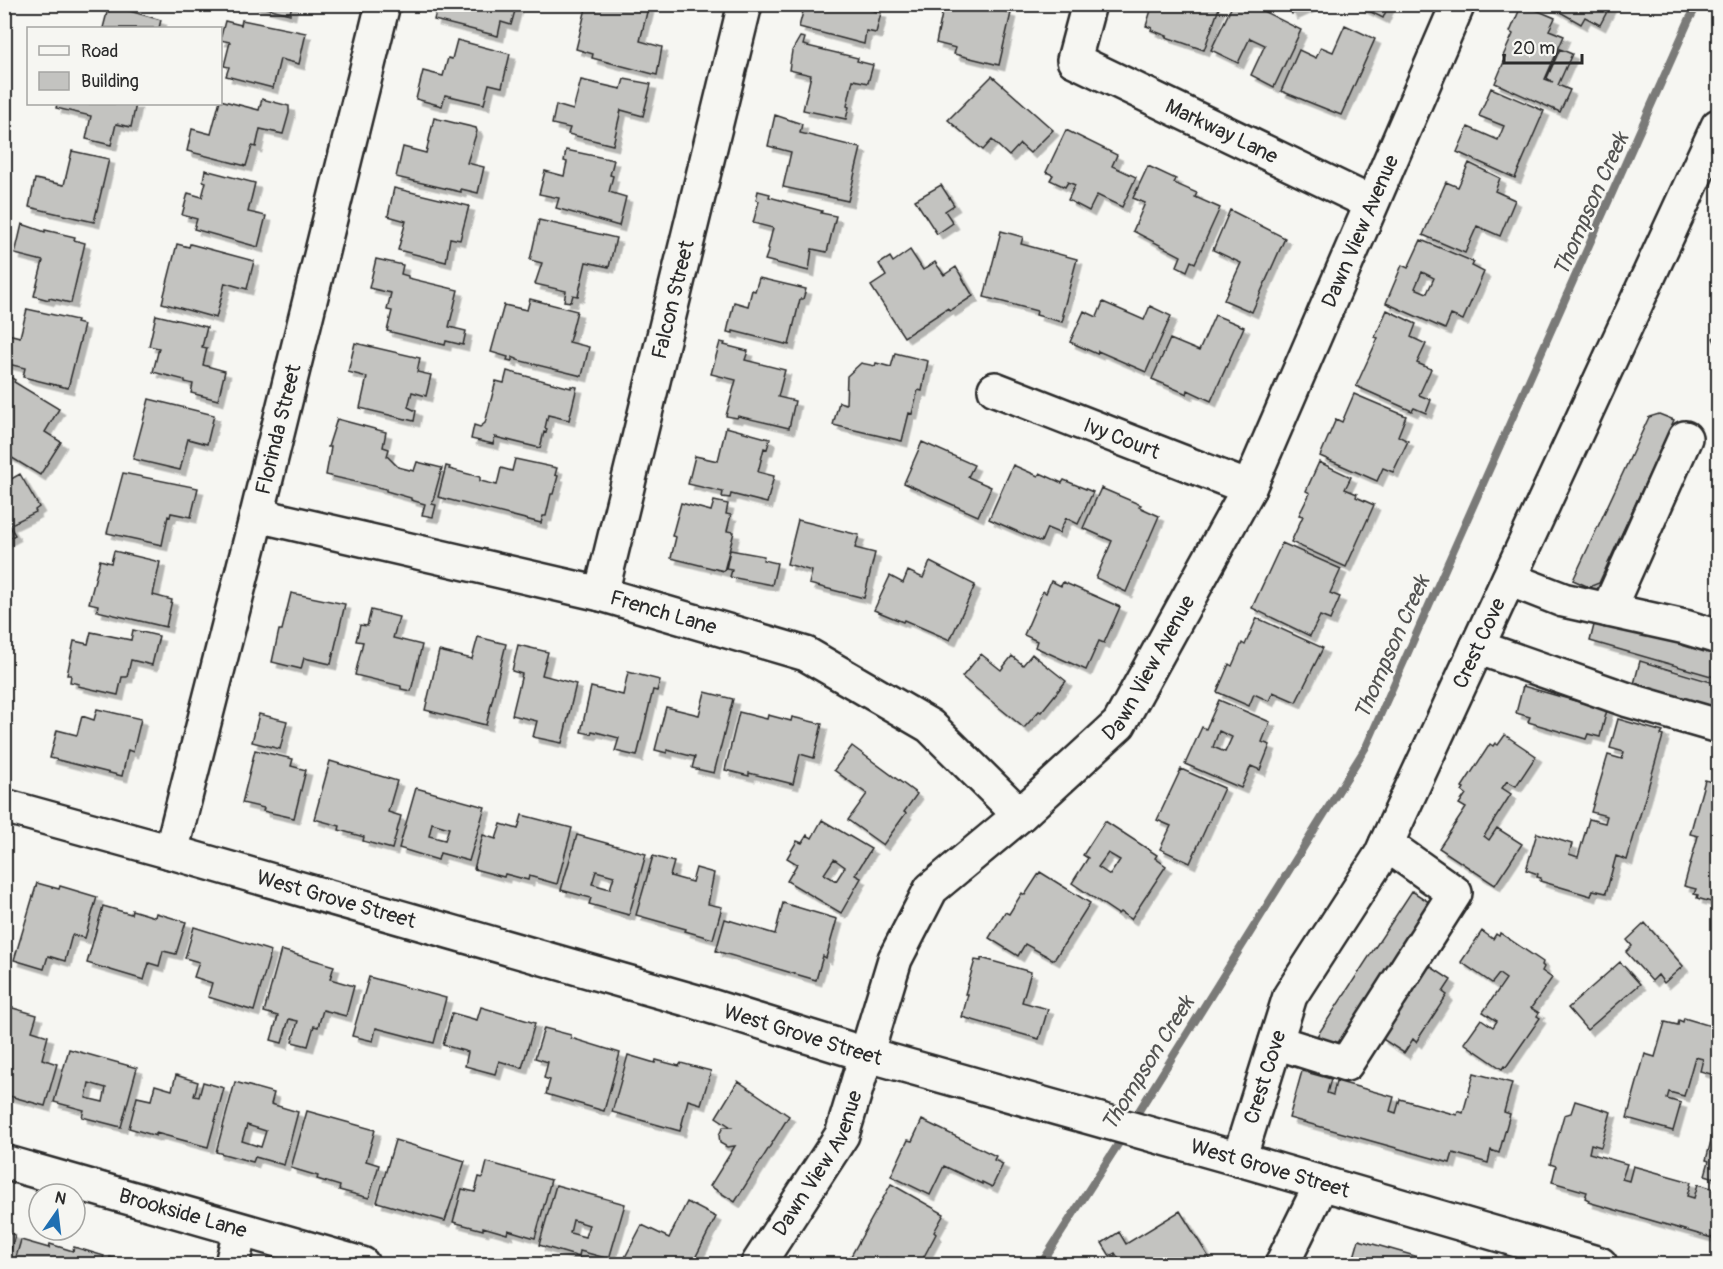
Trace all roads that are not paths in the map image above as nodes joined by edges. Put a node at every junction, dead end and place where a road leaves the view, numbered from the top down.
1 (383, 4) edge
2 (745, 4) edge
3 (1089, 4) edge
4 (1458, 4) edge
5 (1719, 126) edge
6 (1371, 203) junction
7 (995, 389) dead end
8 (1686, 438) dead end
9 (1249, 488) junction
10 (257, 515) junction
11 (1509, 579) junction
12 (601, 594) junction
13 (1608, 610) junction
14 (1719, 637) edge
15 (1477, 647) junction
16 (1719, 726) edge
17 (4, 806) edge
18 (1020, 815) junction
19 (1386, 844) junction
20 (171, 852) junction
21 (1276, 1042) junction
22 (865, 1054) junction
23 (1239, 1159) junction
24 (4, 1162) edge
25 (1322, 1184) junction
26 (240, 1231) junction
27 (232, 1264) edge
28 (362, 1264) edge
29 (758, 1264) edge
30 (1282, 1264) edge
31 (1600, 1264) edge

1 - 10 street, Florinda Street
2 - 12 street, Falcon Street
3 - 6 street, Markway Lane
4 - 6 street, Dawn View Avenue
5 - 11 street, Crest Cove
6 - 9 street, Dawn View Avenue
7 - 9 street, Ivy Court
8 - 13 street
9 - 18 street, Dawn View Avenue
10 - 12 street, French Lane
10 - 20 street, Florinda Street
11 - 13 street
11 - 15 street, Crest Cove
12 - 18 street, French Lane
13 - 14 street
15 - 16 street
15 - 19 street, Crest Cove
17 - 20 street, West Grove Street
18 - 22 street, Dawn View Avenue
19 - 21 street, Crest Cove
19 - 21 street
20 - 22 street, West Grove Street
21 - 23 street, Crest Cove
22 - 23 street, West Grove Street
22 - 29 street, Dawn View Avenue
23 - 25 street, West Grove Street
24 - 26 street, Brookside Lane
25 - 30 street
25 - 31 street, West Grove Street
26 - 27 street
26 - 28 street, Brookside Lane

